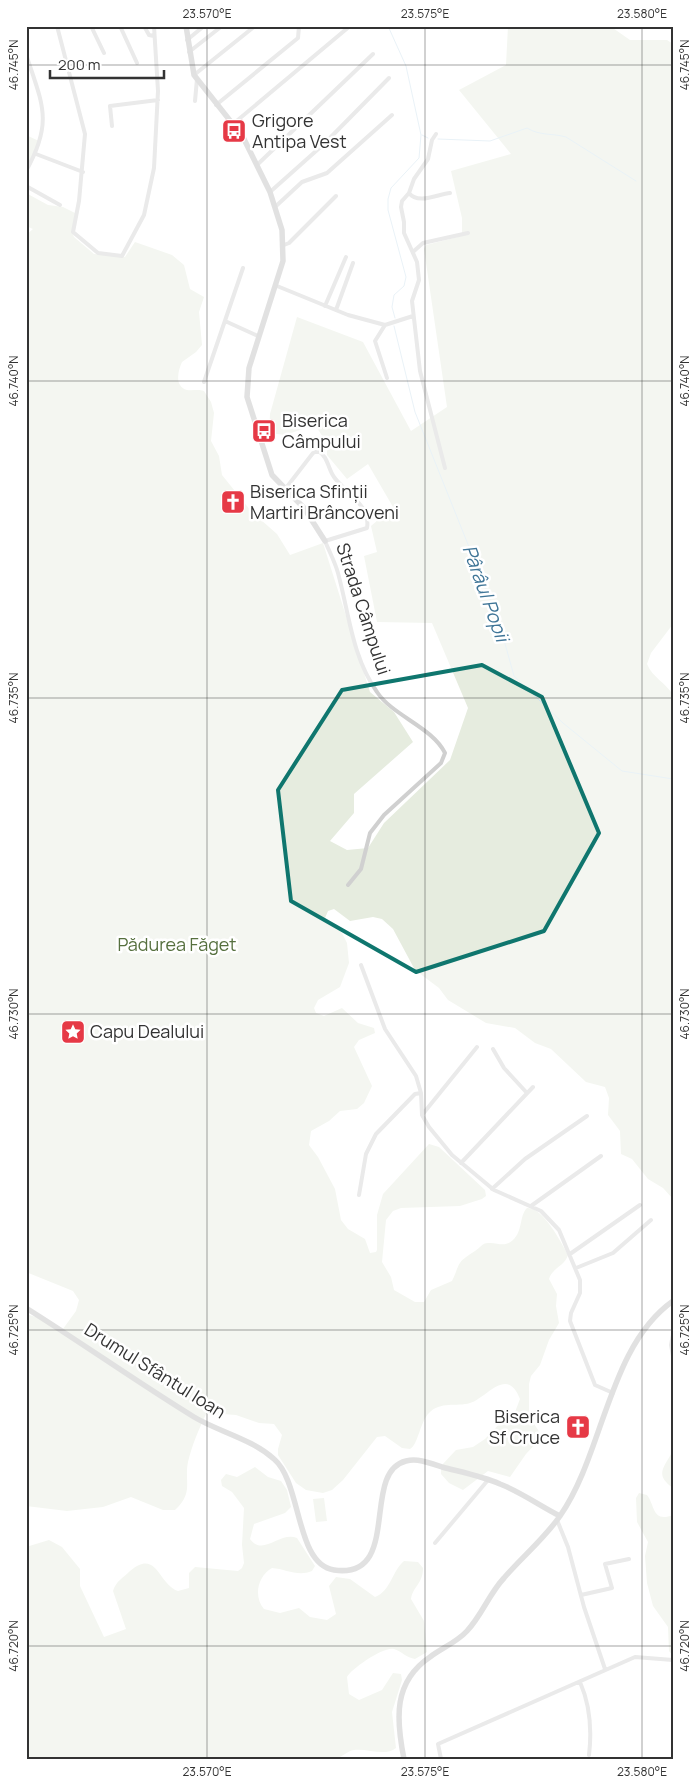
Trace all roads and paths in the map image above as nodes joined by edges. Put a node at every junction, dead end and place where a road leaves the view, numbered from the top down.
1 (56, 26) edge
2 (91, 26) edge
3 (120, 26) edge
4 (144, 26) edge
5 (154, 26) edge
6 (186, 26) edge
7 (204, 26) edge
8 (222, 26) edge
9 (255, 26) edge
10 (299, 26) edge
11 (350, 26) edge
12 (154, 36) junction
13 (187, 40) junction
14 (189, 52) junction
15 (26, 54) edge
16 (104, 54) dead end
17 (372, 54) dead end
18 (137, 63) dead end
19 (196, 77) junction
20 (389, 78) dead end
21 (158, 100) junction
22 (195, 102) dead end
23 (216, 105) junction
24 (392, 115) dead end
25 (233, 124) junction
26 (112, 126) dead end
27 (436, 134) dead end
28 (36, 154) junction
29 (258, 164) junction
30 (26, 171) edge
31 (83, 172) junction
32 (26, 186) edge
33 (270, 192) junction
34 (409, 193) junction
35 (450, 193) dead end
36 (336, 196) dead end
37 (60, 205) dead end
38 (275, 207) junction
39 (468, 233) dead end
40 (284, 245) junction
41 (414, 251) junction
42 (346, 257) dead end
43 (353, 263) dead end
44 (243, 268) dead end
45 (276, 286) junction
46 (325, 306) junction
47 (336, 310) junction
48 (413, 316) junction
49 (225, 321) junction
50 (385, 325) junction
51 (258, 336) junction
52 (387, 378) dead end
53 (204, 382) dead end
54 (445, 468) dead end
55 (286, 488) junction
56 (325, 541) junction
57 (348, 885) dead end
58 (361, 964) dead end
59 (477, 1047) dead end
60 (493, 1048) dead end
61 (533, 1086) dead end
62 (421, 1093) junction
63 (527, 1093) junction
64 (422, 1115) junction
65 (587, 1116) dead end
66 (601, 1156) dead end
67 (461, 1163) junction
68 (492, 1189) junction
69 (358, 1195) dead end
70 (640, 1205) dead end
71 (532, 1206) junction
72 (651, 1220) dead end
73 (570, 1254) junction
74 (576, 1268) junction
75 (673, 1301) edge
76 (26, 1308) edge
77 (673, 1335) edge
78 (673, 1356) edge
79 (613, 1393) junction
80 (488, 1480) junction
81 (558, 1518) junction
82 (435, 1544) dead end
83 (629, 1559) dead end
84 (581, 1595) junction
85 (673, 1660) edge
86 (605, 1669) junction
87 (580, 1682) junction
88 (589, 1755) dead end
89 (404, 1759) edge
90 (441, 1759) edge

1 - 31 street
2 - 16 street
3 - 18 street
4 - 12 street
5 - 12 street
6 - 13 main road, Strada Câmpului
7 - 13 street
8 - 14 street
9 - 19 street
10 - 23 street
11 - 25 street
12 - 21 street
13 - 14 main road, Strada Câmpului
14 - 19 main road, Strada Câmpului
15 - 28 street
17 - 29 street
19 - 22 street
19 - 23 main road, Strada Câmpului
20 - 33 street
21 - 26 street
21 - 31 street
23 - 25 main road, Strada Câmpului
24 - 38 street
25 - 29 main road, Strada Câmpului
27 - 34 street
28 - 30 street
28 - 31 street
29 - 33 main road, Strada Câmpului
32 - 37 street
33 - 38 main road, Strada Câmpului
34 - 35 street
34 - 41 street
36 - 40 street
38 - 40 main road, Strada Câmpului
39 - 41 street
40 - 45 main road, Strada Câmpului
41 - 48 street
42 - 46 street
43 - 47 street
44 - 49 street
45 - 46 street
45 - 51 main road, Strada Câmpului
46 - 47 street
47 - 50 street
48 - 50 street
48 - 54 street
49 - 51 street
49 - 53 street
50 - 52 street
51 - 55 main road, Strada Câmpului
55 - 56 main road, Strada Câmpului
55 - 56 street
56 - 57 street, Strada Câmpului
58 - 62 street
59 - 64 street
60 - 63 street
61 - 63 street
62 - 64 street
62 - 69 street
63 - 67 street
64 - 67 street
65 - 68 street
66 - 71 street
67 - 68 street
68 - 71 street
70 - 73 street
71 - 73 street
72 - 74 street
73 - 74 street
74 - 79 street
75 - 79 main road
76 - 80 main road, Drumul Sfântul Ioan
77 - 78 street
79 - 81 main road
80 - 81 main road, Drumul Sfântul Ioan
80 - 82 street
81 - 84 street
81 - 89 main road
83 - 84 street
84 - 86 street
85 - 86 street
86 - 87 street
87 - 88 street
87 - 90 street

